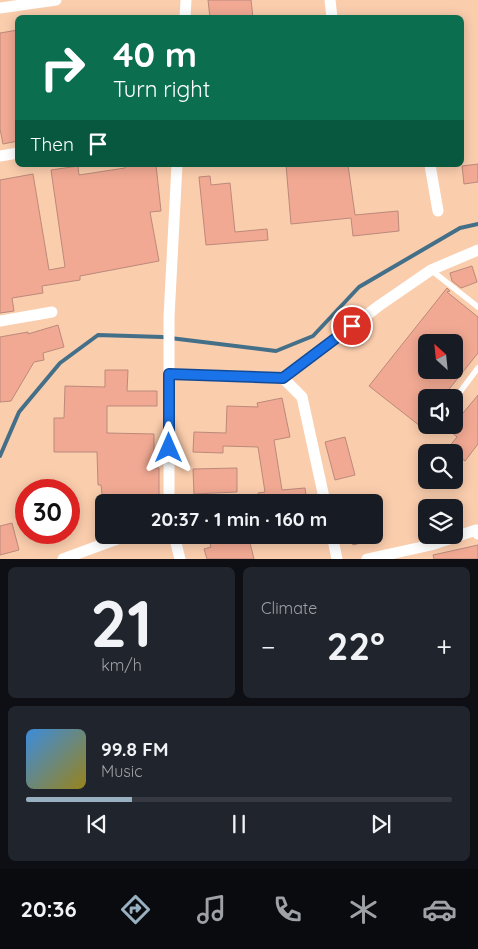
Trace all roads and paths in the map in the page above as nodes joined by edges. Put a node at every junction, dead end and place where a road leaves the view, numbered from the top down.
1 (56, 0) edge
2 (186, 0) edge
3 (330, 0) edge
4 (0, 8) edge
5 (185, 15) edge
6 (332, 15) edge
7 (15, 154) edge
8 (0, 156) edge
9 (177, 167) edge
10 (430, 167) edge
11 (438, 211) dead end
12 (478, 250) edge
13 (431, 270) junction
14 (478, 307) edge
15 (52, 312) dead end
16 (0, 321) edge
17 (478, 368) edge
18 (169, 374) junction
19 (283, 378) junction
20 (462, 389) edge
21 (169, 494) edge
22 (323, 494) edge
23 (477, 530) edge
24 (103, 544) edge
25 (176, 544) edge
26 (334, 544) edge
27 (62, 559) edge
28 (180, 559) edge
29 (337, 559) edge
30 (367, 559) edge

1 - 4 street
2 - 5 street
3 - 6 street
7 - 8 street
9 - 18 street
10 - 11 street
12 - 13 street
13 - 14 lane
13 - 19 street
15 - 16 street
17 - 20 lane
18 - 19 street
18 - 21 street
19 - 22 street
23 - 30 street
24 - 27 street
25 - 28 street
26 - 29 street

